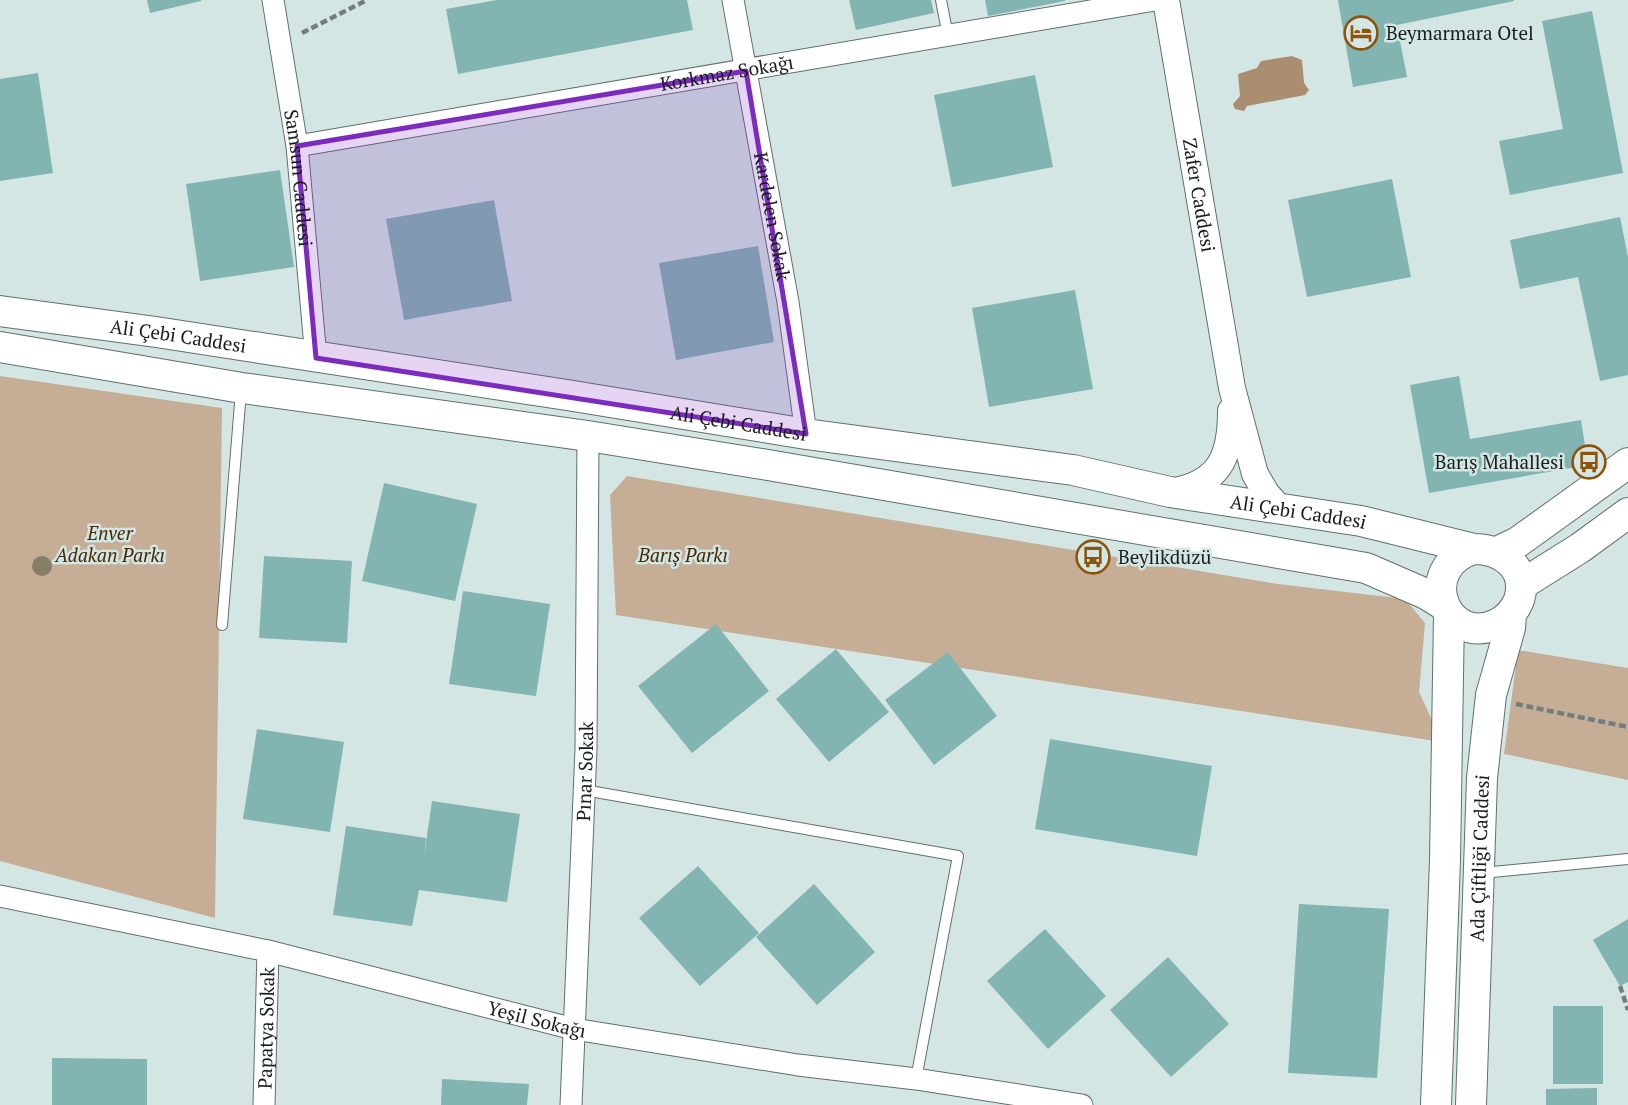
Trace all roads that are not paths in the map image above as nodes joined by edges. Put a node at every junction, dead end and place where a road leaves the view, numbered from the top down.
1 (273, 0) edge
2 (733, 0) edge
3 (941, 0) edge
4 (1155, 0) edge
5 (1166, 0) edge
6 (948, 36) junction
7 (746, 71) junction
8 (298, 146) junction
9 (0, 312) edge
10 (0, 347) edge
11 (316, 358) junction
12 (242, 388) junction
13 (1232, 388) junction
14 (806, 434) junction
15 (588, 436) junction
16 (1628, 463) edge
17 (1170, 492) junction
18 (1280, 510) junction
19 (1628, 513) edge
20 (1485, 551) junction
21 (1521, 585) junction
22 (1447, 610) junction
23 (1511, 614) junction
24 (222, 625) dead end
25 (584, 790) junction
26 (1628, 859) edge
27 (1479, 873) junction
28 (0, 897) edge
29 (268, 951) junction
30 (574, 1029) junction
31 (916, 1079) junction
32 (982, 1097) edge
33 (264, 1105) edge
34 (571, 1105) edge
35 (1082, 1105) edge
36 (1436, 1105) edge
37 (1471, 1105) edge

1 - 8 street, Samsun Caddesi
2 - 7 street, Kardelen Sokak
3 - 6 lane
4 - 6 street, Korkmaz Sokağı
5 - 13 street, Zafer Caddesi
6 - 7 street, Korkmaz Sokağı
7 - 8 street, Korkmaz Sokağı
7 - 14 street, Kardelen Sokak
8 - 11 street, Samsun Caddesi
9 - 11 main road, Ali Çebi Caddesi
10 - 12 main road, Ali Çebi Caddesi
11 - 14 main road, Ali Çebi Caddesi
12 - 15 main road, Ali Çebi Caddesi
12 - 24 lane
13 - 17 street
13 - 18 street
14 - 17 main road, Ali Çebi Caddesi
15 - 22 main road, Ali Çebi Caddesi
15 - 25 street, Pınar Sokak
16 - 20 main road
17 - 18 main road, Ali Çebi Caddesi
18 - 20 main road, Ali Çebi Caddesi
19 - 21 main road
20 - 21 main road
20 - 22 main road
21 - 23 main road
22 - 23 main road, Ali Çebi Caddesi
22 - 36 main road, Ada Çiftliği Caddesi
23 - 27 main road, Ada Çiftliği Caddesi
25 - 30 street, Pınar Sokak
25 - 31 lane
26 - 27 lane
27 - 37 main road, Ada Çiftliği Caddesi
28 - 29 street, Yeşil Sokağı
29 - 30 street, Yeşil Sokağı
29 - 33 street, Papatya Sokak
30 - 31 street, Yeşil Sokağı
30 - 34 street, Pınar Sokak
31 - 32 street, Yeşil Sokağı
32 - 35 street, Yeşil Sokağı

